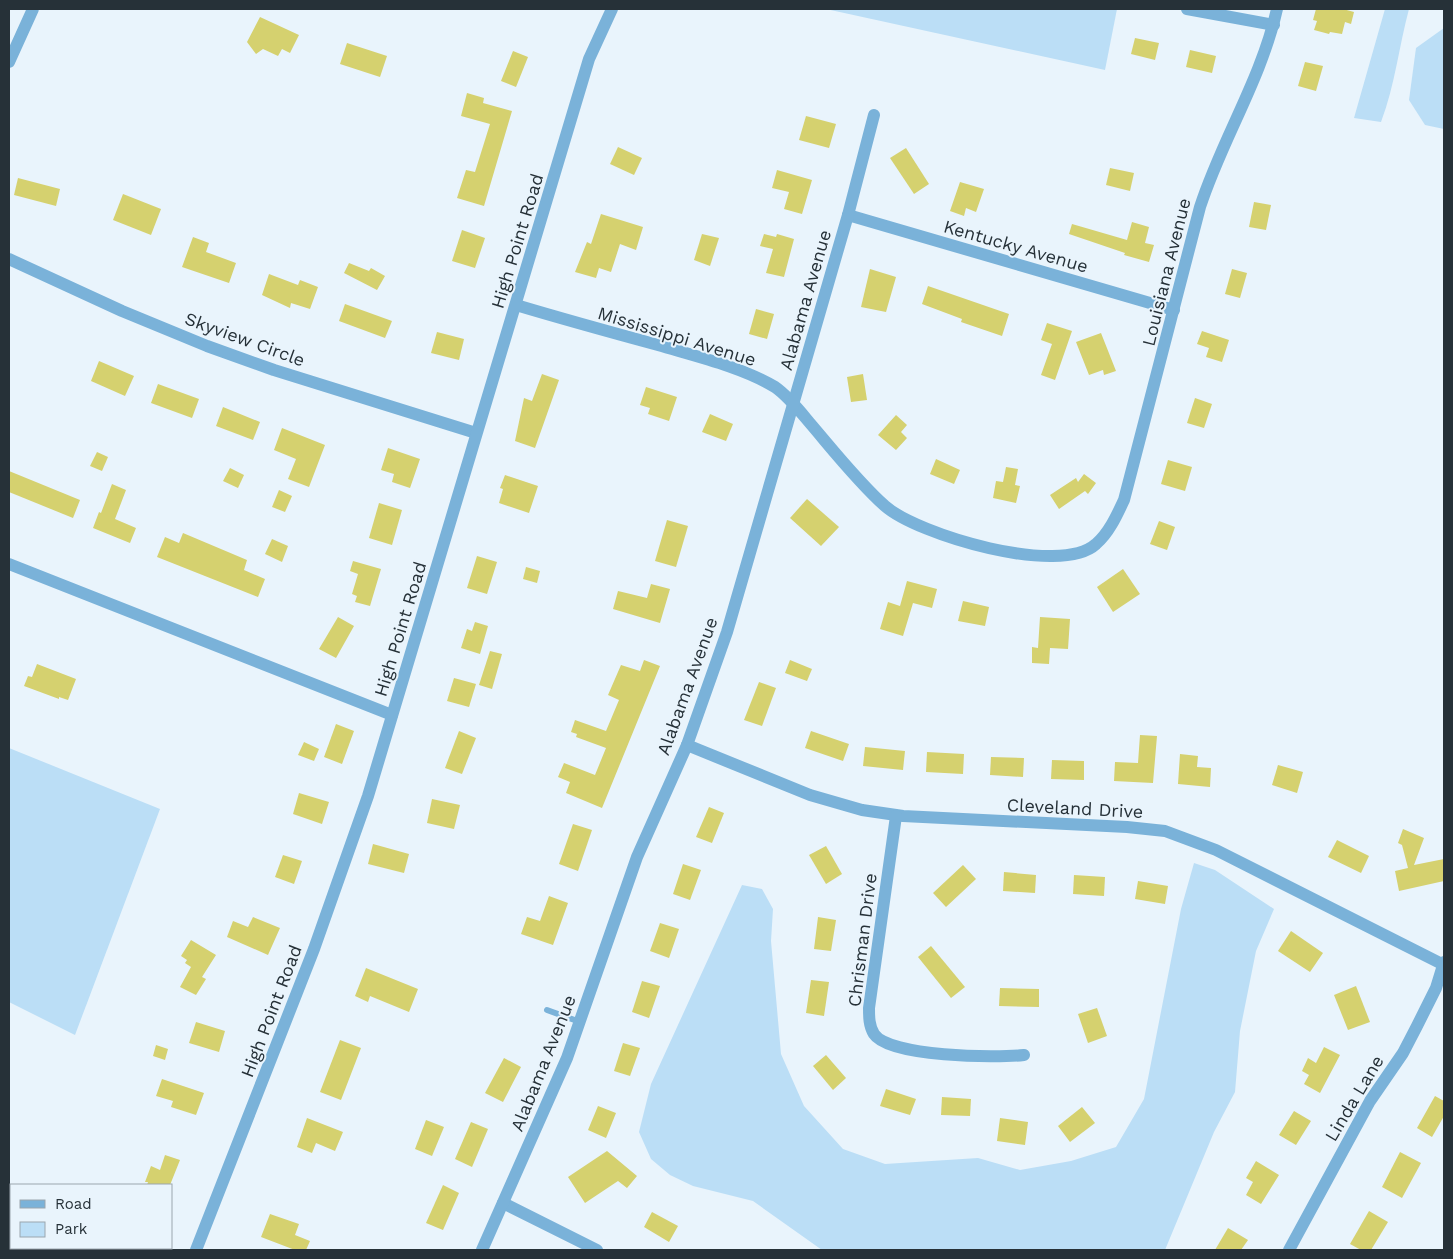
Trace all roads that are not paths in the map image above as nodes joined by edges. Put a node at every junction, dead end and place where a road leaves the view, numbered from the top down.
1 (33, 9) edge
2 (612, 9) edge
3 (1188, 9) edge
4 (1277, 9) edge
5 (1274, 25) junction
6 (9, 62) edge
7 (874, 115) dead end
8 (848, 215) junction
9 (9, 259) edge
10 (516, 305) junction
11 (1174, 310) junction
12 (793, 403) junction
13 (476, 433) junction
14 (1096, 545) joint
15 (9, 564) edge
16 (392, 715) junction
17 (687, 745) junction
18 (896, 816) junction
19 (1444, 964) edge
20 (547, 1010) dead end
21 (580, 1022) junction
22 (1024, 1055) dead end
23 (503, 1204) junction
24 (196, 1250) edge
25 (482, 1250) edge
26 (597, 1250) edge
27 (1288, 1250) edge

1 - 6 street
2 - 10 street, High Point Road
3 - 5 street
4 - 5 street, Louisiana Avenue
5 - 11 street, Louisiana Avenue
7 - 8 street, Alabama Avenue
8 - 11 street, Kentucky Avenue
8 - 12 street, Alabama Avenue
9 - 13 street, Skyview Circle
10 - 12 street, Mississippi Avenue
10 - 13 street, High Point Road
11 - 14 street, Louisiana Avenue
12 - 14 street, Mississippi Avenue
12 - 17 street, Alabama Avenue
13 - 16 street, High Point Road
15 - 16 street
16 - 24 street, High Point Road
17 - 18 street, Cleveland Drive
17 - 21 street, Alabama Avenue
18 - 19 street, Cleveland Drive
18 - 22 street, Chrisman Drive
19 - 27 street, Linda Lane
20 - 21 lane
21 - 23 street, Alabama Avenue
23 - 25 street, Alabama Avenue
23 - 26 street

